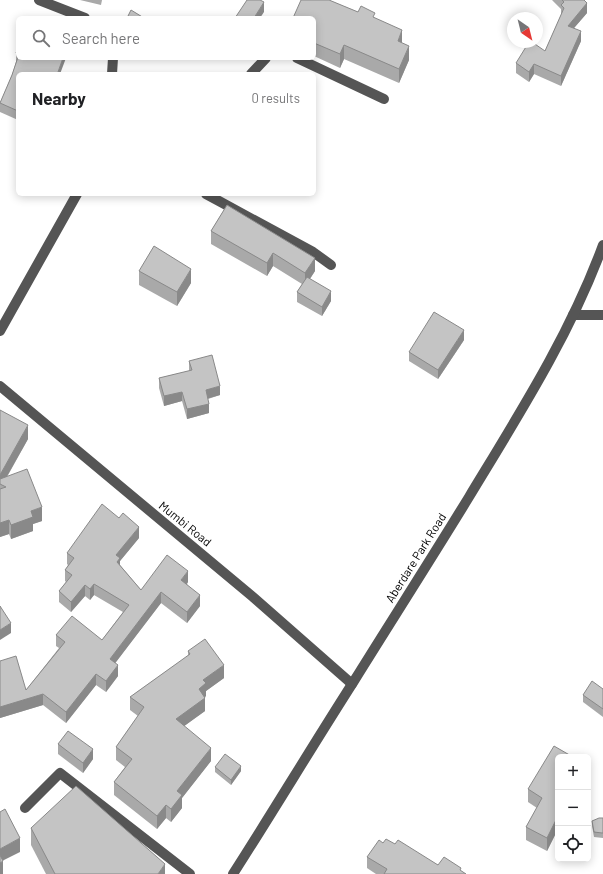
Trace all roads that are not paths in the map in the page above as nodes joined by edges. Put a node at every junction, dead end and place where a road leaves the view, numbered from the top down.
1 (39, 0) edge
2 (80, 16) edge
3 (113, 60) edge
4 (264, 60) edge
5 (301, 60) edge
6 (112, 72) edge
7 (254, 72) edge
8 (384, 99) dead end
9 (76, 196) edge
10 (210, 196) edge
11 (603, 245) edge
12 (331, 265) dead end
13 (573, 315) junction
14 (603, 315) edge
15 (0, 331) edge
16 (0, 386) edge
17 (352, 684) junction
18 (25, 808) dead end
19 (190, 874) edge
20 (233, 874) edge

1 - 2 street
3 - 6 street
4 - 7 street
5 - 8 street
9 - 15 street
10 - 12 street
11 - 13 street, Aberdare Park Road
13 - 14 street
13 - 17 street, Aberdare Park Road
16 - 17 street, Mumbi Road
17 - 20 street, Aberdare Park Road
18 - 19 street

